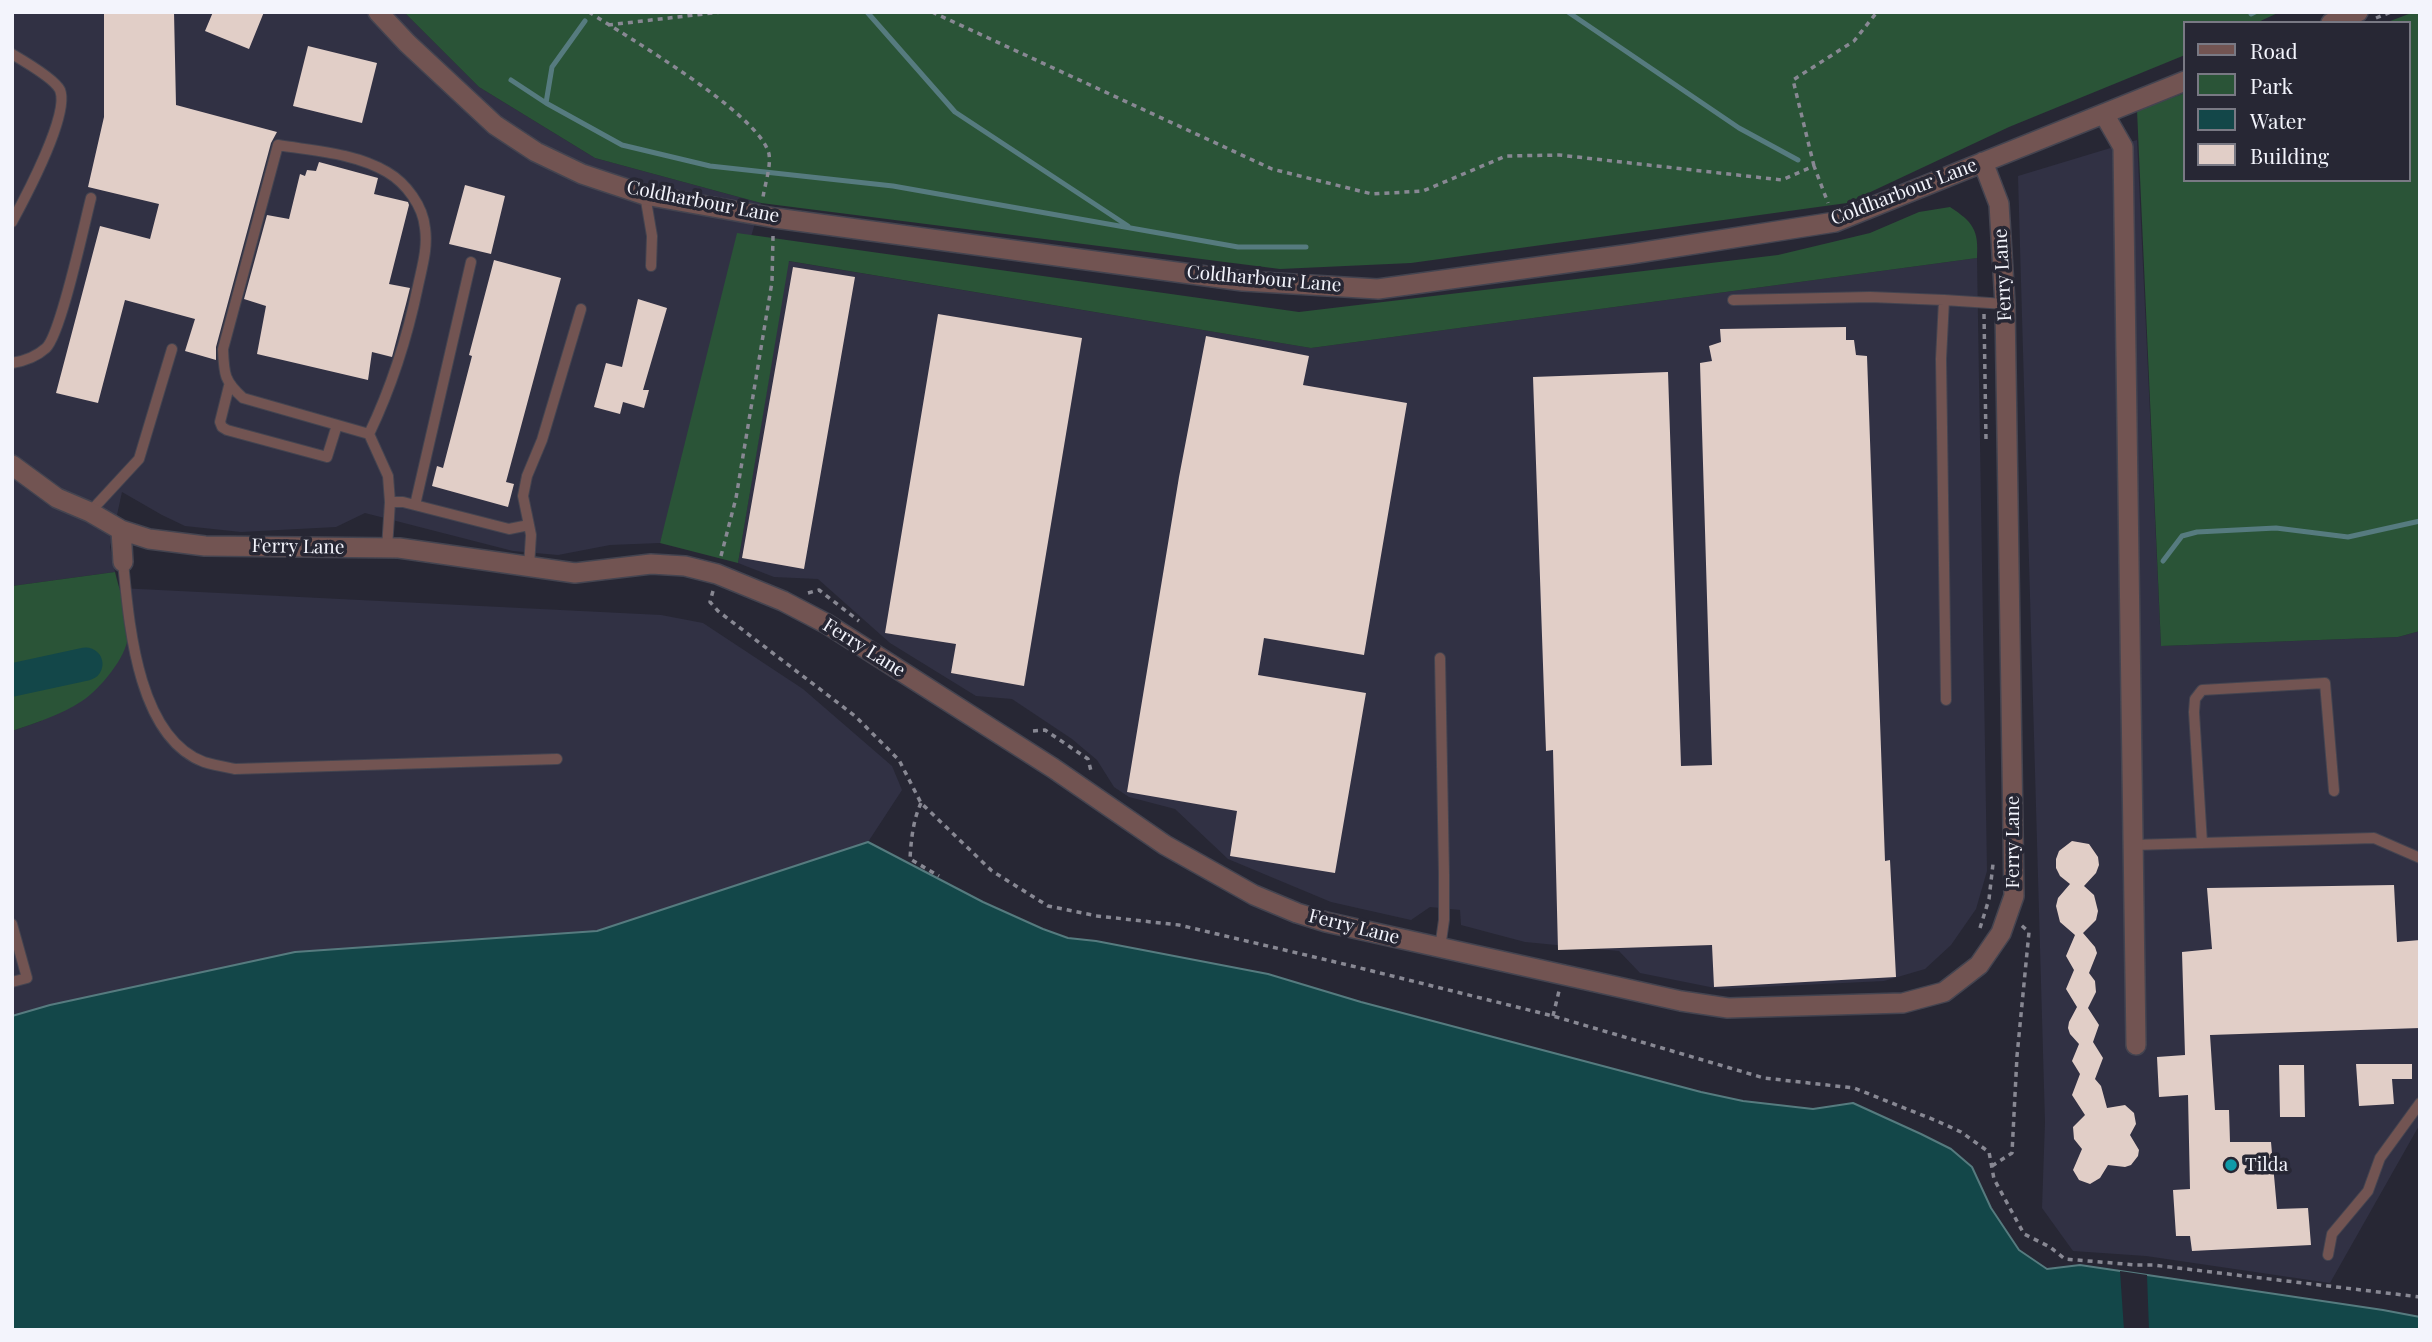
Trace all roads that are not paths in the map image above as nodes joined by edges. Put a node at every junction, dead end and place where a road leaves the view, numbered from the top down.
1 (378, 12) edge
2 (2358, 12) edge
3 (2336, 21) edge
4 (12, 54) edge
5 (2184, 81) edge
6 (2104, 114) junction
7 (1983, 162) junction
8 (645, 195) junction
9 (91, 198) dead end
10 (12, 222) edge
11 (471, 262) dead end
12 (651, 266) dead end
13 (1733, 300) dead end
14 (1944, 300) junction
15 (2005, 304) junction
16 (581, 309) dead end
17 (172, 349) dead end
18 (12, 363) edge
19 (229, 386) junction
20 (337, 425) junction
21 (369, 434) junction
22 (12, 466) edge
23 (390, 502) junction
24 (415, 505) junction
25 (90, 512) junction
26 (529, 526) junction
27 (121, 530) junction
28 (387, 548) junction
29 (123, 562) joint
30 (529, 566) junction
31 (1440, 658) dead end
32 (1946, 700) dead end
33 (557, 759) dead end
34 (2334, 791) dead end
35 (2202, 843) junction
36 (2133, 845) junction
37 (2420, 858) edge
38 (12, 924) edge
39 (1440, 948) junction
40 (12, 982) edge
41 (2136, 1045) dead end
42 (2420, 1102) edge
43 (2328, 1255) dead end

1 - 8 street, Coldharbour Lane
2 - 3 street
4 - 10 lane
5 - 6 street, Coldharbour Lane
6 - 7 street, Coldharbour Lane
6 - 36 street
7 - 8 street, Coldharbour Lane
7 - 15 street, Ferry Lane
8 - 12 lane
9 - 18 lane
11 - 24 lane
13 - 14 lane
14 - 15 lane
14 - 32 lane
15 - 39 street, Ferry Lane
16 - 26 lane
17 - 25 lane
19 - 20 lane
19 - 20 lane
19 - 21 lane
20 - 21 lane
21 - 23 lane
22 - 25 street, Ferry Lane
23 - 24 lane
23 - 28 lane
24 - 26 lane
25 - 27 street, Ferry Lane
26 - 30 lane
27 - 28 street, Ferry Lane
27 - 29 street
28 - 30 street, Ferry Lane
29 - 33 lane
30 - 39 street, Ferry Lane
31 - 39 lane
34 - 35 lane
35 - 36 lane
35 - 37 lane
36 - 41 street
38 - 40 lane
42 - 43 lane

